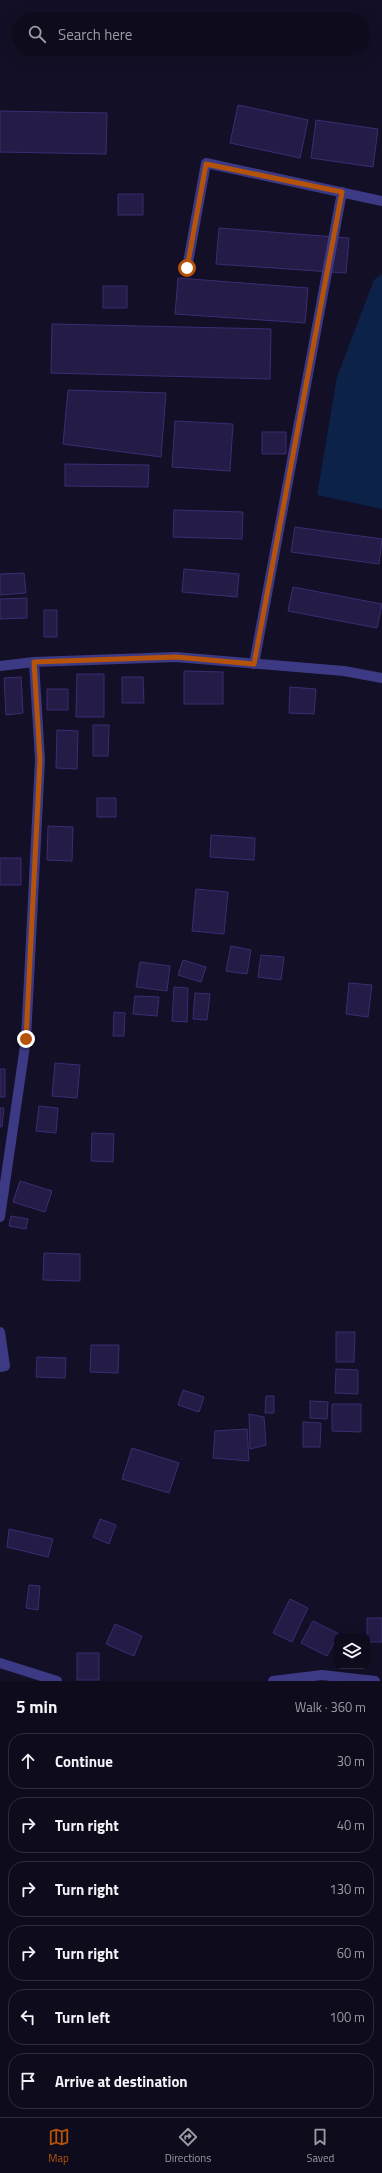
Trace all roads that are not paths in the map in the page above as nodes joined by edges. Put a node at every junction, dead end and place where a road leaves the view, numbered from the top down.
1 (342, 192) junction
2 (382, 201) edge
3 (187, 268) dead end
4 (34, 662) junction
5 (254, 664) junction
6 (0, 666) edge
7 (382, 678) edge
8 (0, 1217) edge
9 (0, 1332) edge
10 (0, 1367) edge
11 (0, 1663) edge
12 (57, 1681) edge
13 (273, 1681) edge
14 (375, 1681) edge

1 - 2 street
1 - 3 street
1 - 5 street
4 - 5 street
4 - 6 street
4 - 8 street
5 - 7 street
9 - 10 street
11 - 12 street
13 - 14 street

